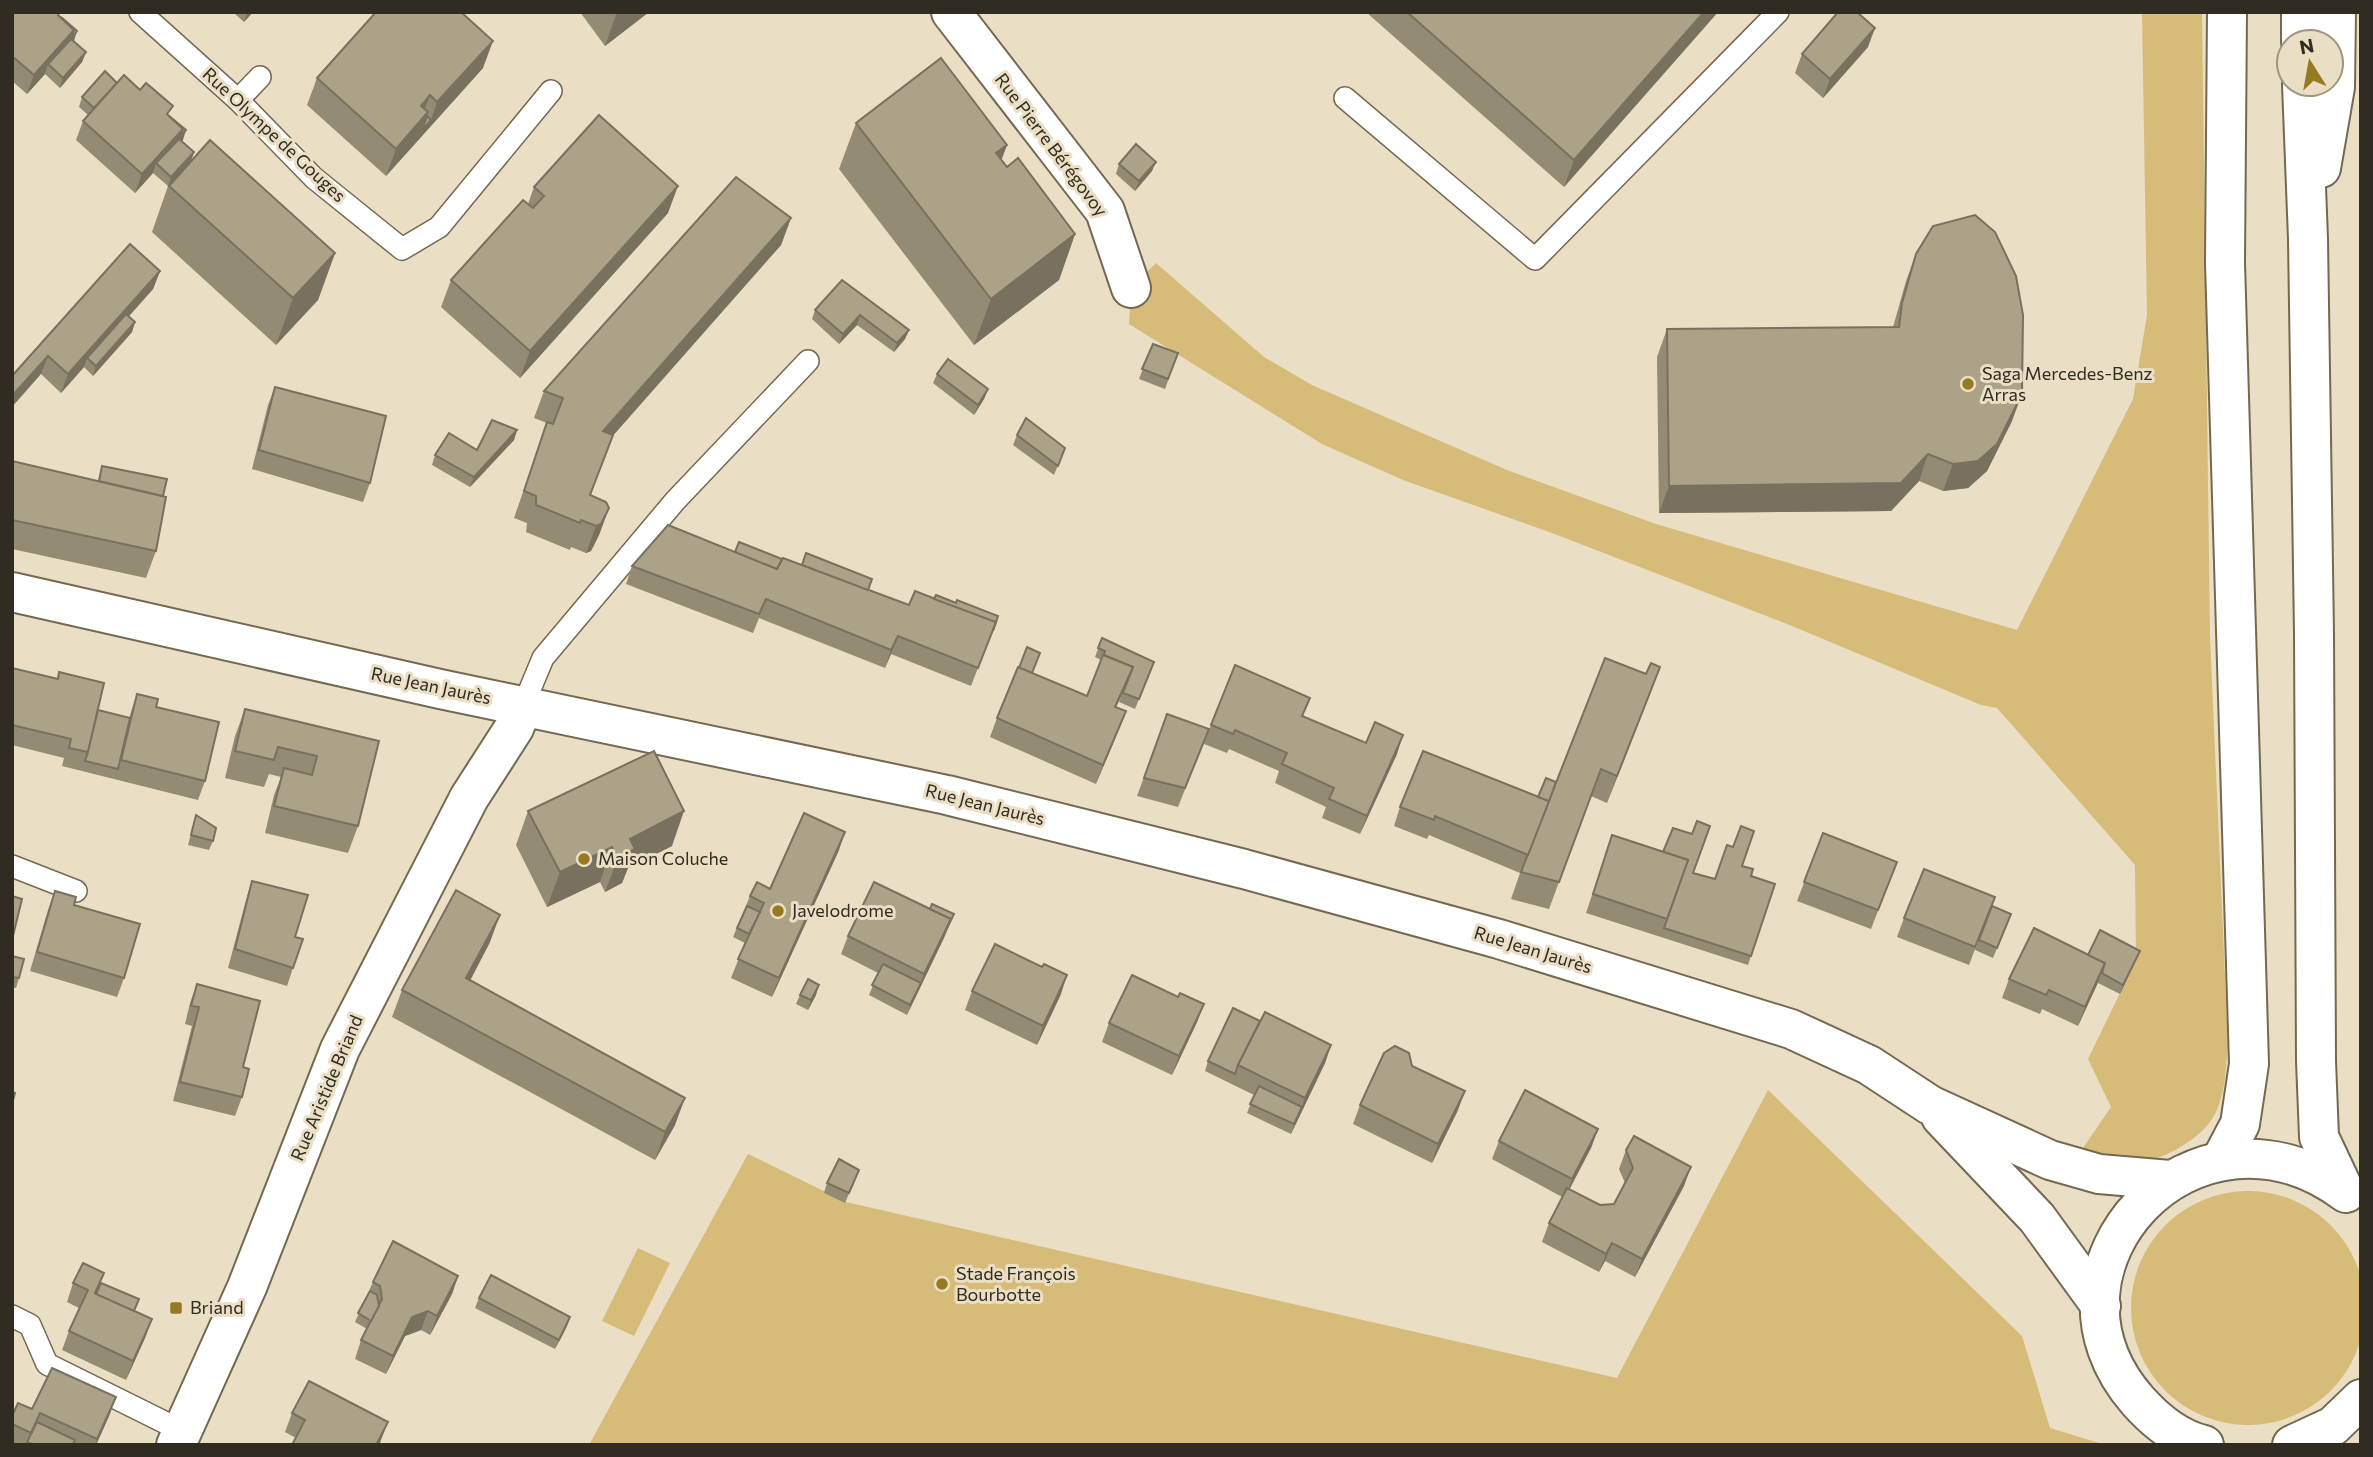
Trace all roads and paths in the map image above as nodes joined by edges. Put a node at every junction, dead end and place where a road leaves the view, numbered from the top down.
1 (140, 12) edge
2 (951, 12) edge
3 (1778, 12) edge
4 (2227, 12) edge
5 (2336, 12) edge
6 (260, 77) dead end
7 (551, 91) dead end
8 (1345, 98) dead end
9 (2303, 98) edge
10 (238, 100) junction
11 (2308, 239) junction
12 (1131, 288) dead end
13 (808, 361) dead end
14 (12, 592) edge
15 (523, 706) junction
16 (12, 866) edge
17 (76, 891) dead end
18 (1930, 1105) junction
19 (2221, 1160) junction
20 (2170, 1180) junction
21 (2353, 1200) edge
22 (2101, 1306) junction
23 (12, 1316) edge
24 (2361, 1399) edge
25 (2329, 1435) edge
26 (181, 1436) edge
27 (2201, 1444) edge
28 (2292, 1445) edge

1 - 10 lane, Rue Olympe de Gouges
2 - 12 main road, Rue Pierre Bérégovoy
3 - 8 lane
4 - 19 main road
5 - 11 main road
6 - 10 lane
7 - 10 lane, Rue Olympe de Gouges
9 - 11 main road
11 - 21 main road
13 - 15 lane
14 - 15 main road, Rue Jean Jaurès
15 - 18 main road, Rue Jean Jaurès
15 - 26 main road, Rue Aristide Briand
16 - 17 lane
18 - 20 main road
18 - 22 main road
19 - 20 main road
19 - 21 main road
20 - 22 main road
22 - 27 main road
23 - 26 lane
24 - 25 main road
25 - 28 main road

